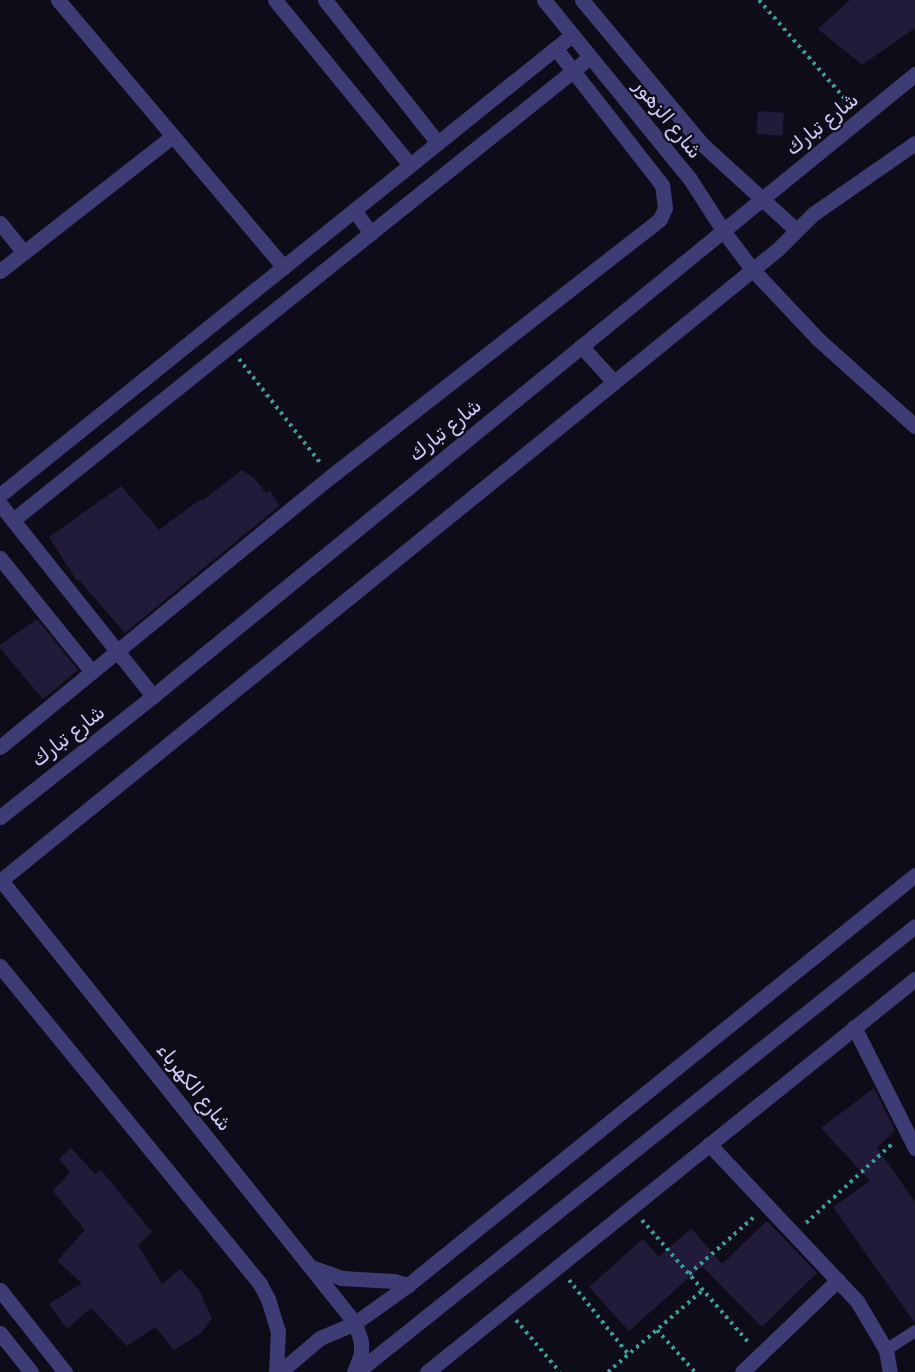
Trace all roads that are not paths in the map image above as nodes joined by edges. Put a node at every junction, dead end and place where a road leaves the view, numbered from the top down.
1 (58, 0) edge
2 (275, 0) edge
3 (325, 0) edge
4 (544, 0) edge
5 (582, 0) edge
6 (572, 35) junction
7 (556, 49) junction
8 (590, 57) junction
9 (575, 71) junction
10 (915, 74) edge
11 (173, 136) junction
12 (438, 143) junction
13 (915, 143) edge
14 (410, 165) junction
15 (764, 199) junction
16 (354, 210) junction
17 (0, 223) edge
18 (795, 229) junction
19 (724, 232) junction
20 (371, 233) junction
21 (24, 253) junction
22 (284, 267) junction
23 (752, 269) junction
24 (0, 271) edge
25 (581, 346) junction
26 (614, 382) junction
27 (915, 426) edge
28 (0, 495) edge
29 (0, 504) edge
30 (13, 520) junction
31 (0, 558) edge
32 (117, 651) junction
33 (92, 672) junction
34 (153, 696) junction
35 (0, 747) edge
36 (0, 817) edge
37 (915, 875) edge
38 (0, 880) edge
39 (915, 926) edge
40 (0, 966) edge
41 (915, 979) edge
42 (854, 1027) junction
43 (709, 1144) junction
44 (915, 1148) edge
45 (311, 1266) junction
46 (838, 1280) junction
47 (408, 1285) junction
48 (0, 1290) edge
49 (355, 1323) junction
50 (915, 1331) edge
51 (0, 1333) edge
52 (886, 1350) junction
53 (31, 1372) edge
54 (65, 1372) edge
55 (278, 1372) edge
56 (356, 1372) edge
57 (427, 1372) edge
58 (742, 1372) edge
59 (890, 1372) edge

1 - 11 street
2 - 14 street
3 - 12 street
4 - 6 street, شارع الزهور
5 - 15 street, شارع الزهور
6 - 7 street
6 - 8 street, شارع الزهور
7 - 9 street
7 - 12 street
8 - 9 street
8 - 19 street, شارع الزهور
9 - 20 street
9 - 32 street
10 - 15 street, شارع تبارك
11 - 21 street
11 - 22 street
12 - 14 street
13 - 18 street
14 - 16 street
15 - 18 street, شارع الزهور
15 - 19 street, شارع تبارك
16 - 20 street
16 - 22 street
17 - 21 street
18 - 23 street
19 - 23 street, شارع الزهور
19 - 25 street, شارع تبارك
20 - 30 street
21 - 24 street
22 - 28 street
23 - 26 street
23 - 27 street, شارع الزهور
25 - 26 street
25 - 34 street, شارع تبارك
26 - 38 street
29 - 30 street
30 - 32 street
31 - 33 street
32 - 33 street
32 - 34 street
33 - 35 street
34 - 36 street, شارع تبارك
37 - 47 street
38 - 45 street, شارع الكهرباء
39 - 56 street
40 - 55 street
41 - 42 street
42 - 43 street
42 - 44 street
43 - 46 street
43 - 57 street
45 - 47 street
45 - 49 street, شارع الكهرباء
46 - 52 street
46 - 58 street
47 - 49 street
48 - 54 street
49 - 55 street
49 - 56 street
50 - 52 lane
51 - 53 street
52 - 59 street

